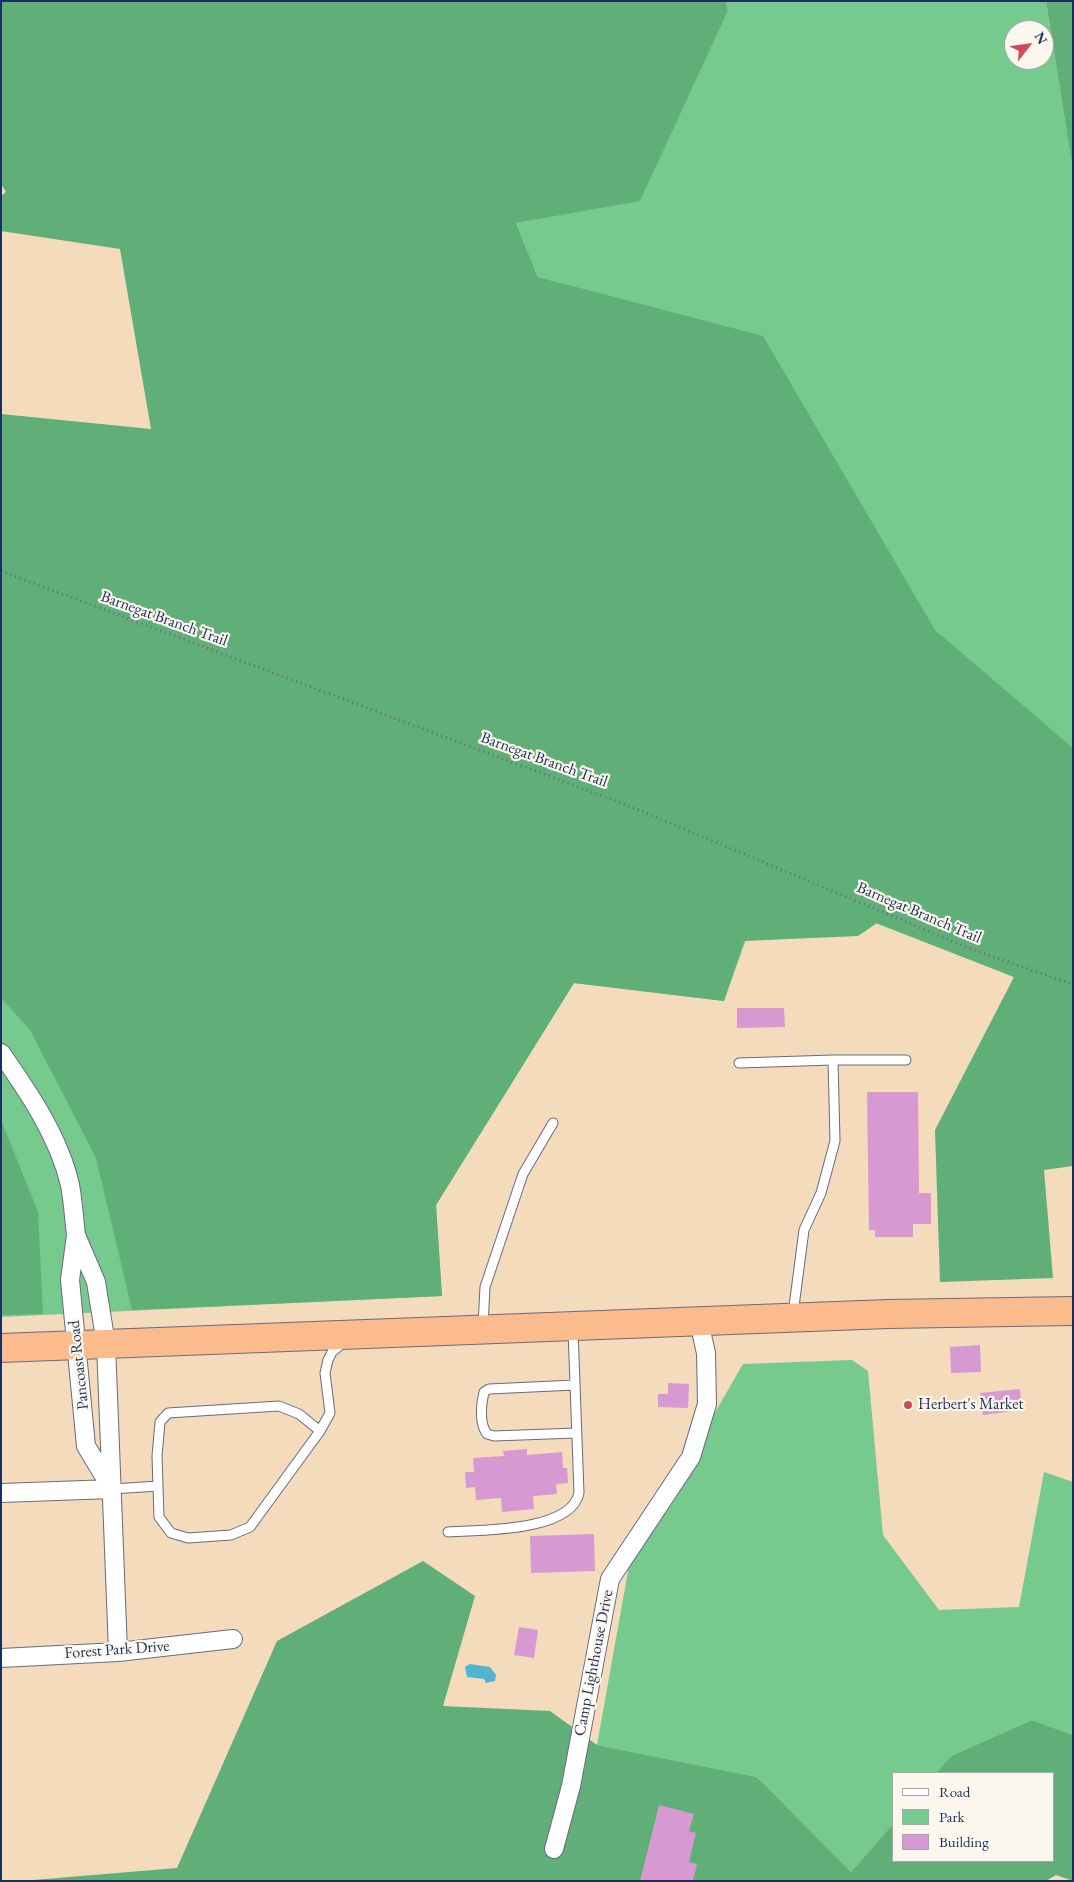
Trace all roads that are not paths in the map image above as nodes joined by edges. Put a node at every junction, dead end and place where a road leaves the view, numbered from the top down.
1 (1, 1053) edge
2 (833, 1060) junction
3 (906, 1060) dead end
4 (739, 1063) dead end
5 (553, 1123) dead end
6 (76, 1235) junction
7 (1073, 1311) edge
8 (792, 1317) junction
9 (699, 1322) junction
10 (572, 1327) junction
11 (482, 1331) junction
12 (350, 1336) junction
13 (106, 1344) junction
14 (77, 1345) junction
15 (1, 1348) edge
16 (574, 1385) junction
17 (320, 1431) junction
18 (576, 1433) junction
19 (158, 1486) junction
20 (112, 1489) junction
21 (1, 1493) edge
22 (448, 1532) dead end
23 (233, 1640) dead end
24 (118, 1652) junction
25 (1, 1658) edge
26 (554, 1849) dead end

1 - 6 street, Pancoast Road
2 - 3 lane
2 - 4 lane
2 - 8 lane
5 - 11 lane
6 - 13 street, Pancoast Road
6 - 14 street, Pancoast Road
7 - 8 highway
8 - 9 highway
9 - 10 highway
9 - 26 street, Camp Lighthouse Drive
10 - 11 highway
10 - 16 lane
11 - 12 highway
12 - 13 highway
12 - 17 lane
13 - 14 highway
13 - 20 street, Pancoast Road
14 - 15 highway
14 - 20 street, Pancoast Road
16 - 18 lane
16 - 18 lane
17 - 19 lane
17 - 19 lane
18 - 22 lane
19 - 20 lane
20 - 21 street
20 - 24 street, Pancoast Road
23 - 24 street, Forest Park Drive
24 - 25 street, Forest Park Drive

